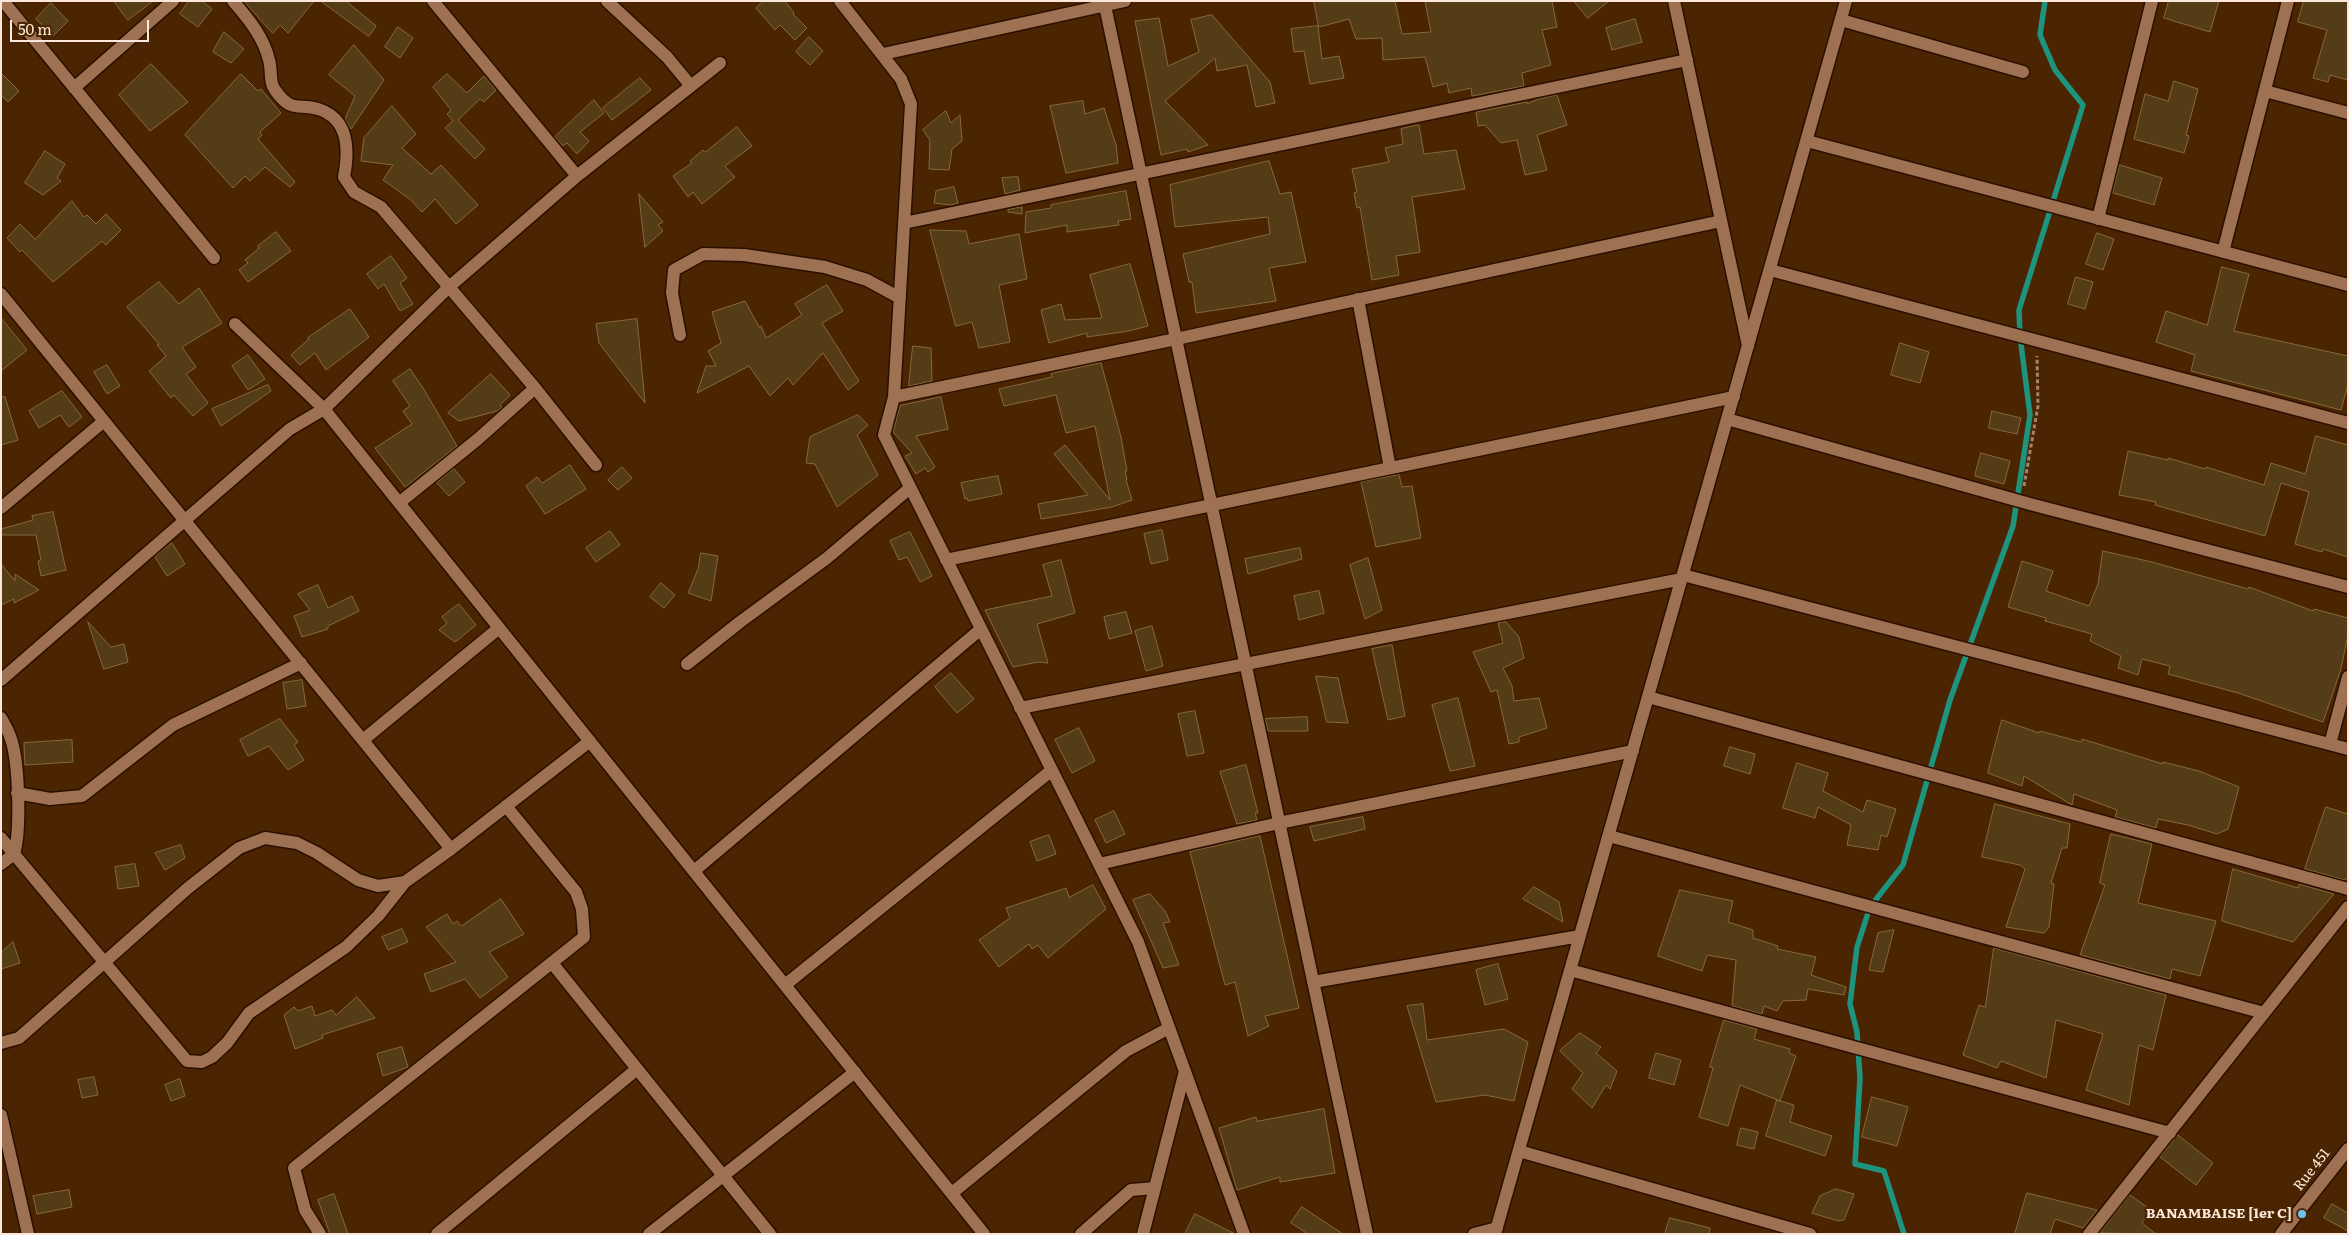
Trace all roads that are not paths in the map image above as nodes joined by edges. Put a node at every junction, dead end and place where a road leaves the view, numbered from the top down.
1 (3, 1) edge
2 (174, 1) edge
3 (233, 1) edge
4 (433, 1) edge
5 (608, 1) edge
6 (840, 1) edge
7 (1125, 1) edge
8 (1674, 1) edge
9 (1846, 1) edge
10 (2152, 1) edge
11 (2288, 1) edge
12 (1104, 3) edge
13 (1841, 20) junction
14 (883, 54) junction
15 (1687, 60) junction
16 (720, 63) dead end
17 (2023, 72) dead end
18 (691, 86) junction
19 (74, 88) junction
20 (2265, 91) junction
21 (2348, 113) edge
22 (1807, 141) junction
23 (1141, 174) junction
24 (577, 176) junction
25 (2098, 219) junction
26 (1721, 221) junction
27 (904, 223) junction
28 (2223, 252) junction
29 (214, 258) dead end
30 (1770, 270) junction
31 (2348, 285) edge
32 (448, 287) junction
33 (900, 298) junction
34 (3, 300) edge
35 (1358, 300) junction
36 (236, 324) dead end
37 (680, 335) dead end
38 (1176, 339) junction
39 (1748, 346) junction
40 (535, 388) junction
41 (894, 397) junction
42 (1734, 397) junction
43 (324, 409) junction
44 (1727, 419) junction
45 (104, 421) junction
46 (2348, 423) edge
47 (596, 465) dead end
48 (1390, 468) junction
49 (910, 488) junction
50 (399, 503) junction
51 (1211, 505) junction
52 (1, 508) edge
53 (184, 520) junction
54 (946, 560) junction
55 (1682, 577) junction
56 (2348, 587) edge
57 (499, 628) junction
58 (981, 629) junction
59 (301, 663) junction
60 (687, 664) dead end
61 (1245, 664) junction
62 (2348, 677) edge
63 (1, 680) edge
64 (1648, 697) junction
65 (1020, 708) junction
66 (1, 718) edge
67 (363, 740) junction
68 (590, 741) junction
69 (2330, 744) junction
70 (2348, 749) edge
71 (1633, 751) junction
72 (1052, 770) junction
73 (17, 793) junction
74 (506, 806) junction
75 (1279, 823) junction
76 (1609, 836) junction
77 (1, 838) edge
78 (451, 849) junction
79 (14, 854) junction
80 (1, 864) edge
81 (1099, 864) junction
82 (694, 871) junction
83 (405, 882) junction
84 (2348, 889) edge
85 (2348, 907) edge
86 (1580, 936) junction
87 (104, 962) junction
88 (552, 963) junction
89 (1570, 970) junction
90 (1313, 982) junction
91 (785, 986) junction
92 (2264, 1013) junction
93 (1169, 1028) junction
94 (1, 1043) edge
95 (637, 1069) junction
96 (855, 1072) junction
97 (1185, 1072) junction
98 (1, 1115) edge
99 (2170, 1133) junction
100 (2348, 1149) edge
101 (1519, 1150) junction
102 (724, 1176) junction
103 (1154, 1188) junction
104 (952, 1194) junction
105 (1496, 1231) edge
106 (28, 1234) edge
107 (320, 1234) edge
108 (436, 1234) edge
109 (650, 1234) edge
110 (770, 1234) edge
111 (984, 1234) edge
112 (1081, 1234) edge
113 (1143, 1234) edge
114 (1244, 1234) edge
115 (1367, 1234) edge
116 (1474, 1234) edge
117 (1810, 1234) edge
118 (2089, 1234) edge
119 (2281, 1234) edge

1 - 19 street
2 - 19 street
3 - 32 street
4 - 24 street
5 - 18 street
6 - 14 street
7 - 12 street
8 - 15 street
9 - 13 street
10 - 25 street
11 - 20 street
12 - 14 street
12 - 23 street
13 - 17 street
13 - 22 street
14 - 27 street
15 - 23 street
15 - 26 street
16 - 18 street
18 - 24 street
19 - 29 street
20 - 21 street
20 - 28 street
22 - 25 street
22 - 30 street
23 - 27 street
23 - 38 street
24 - 32 street
25 - 28 street
26 - 35 street
26 - 39 street
27 - 33 street
28 - 31 street
30 - 39 street
30 - 46 street
32 - 40 street
32 - 43 street
33 - 37 street
33 - 41 street
34 - 45 street
35 - 38 street
35 - 48 street
36 - 43 street
38 - 41 street
38 - 51 street
39 - 42 street
40 - 47 street
40 - 50 street
41 - 49 street
42 - 44 street
42 - 48 street
43 - 50 street
43 - 53 street
44 - 55 street
44 - 56 street
45 - 52 street
45 - 53 street
48 - 51 street
49 - 54 street
49 - 60 street
50 - 57 street
51 - 54 street
51 - 61 street
53 - 59 street
53 - 63 street
54 - 58 street
55 - 61 street
55 - 64 street
55 - 69 street
57 - 67 street
57 - 68 street
58 - 65 street
58 - 82 street
59 - 67 street
59 - 73 street
61 - 65 street
61 - 75 street
62 - 69 street
64 - 71 street
64 - 84 street
65 - 72 street
66 - 73 street
67 - 78 street
68 - 74 street
68 - 82 street
69 - 70 street
71 - 75 street
71 - 76 street
72 - 81 street
72 - 91 street
73 - 79 street
74 - 78 street
74 - 88 street
75 - 81 street
75 - 90 street
76 - 86 street
76 - 92 street
77 - 79 street
78 - 83 street
79 - 80 street
79 - 87 street
81 - 93 street
82 - 91 street
83 - 87 street
83 - 87 street
85 - 92 street
86 - 89 street
86 - 90 street
87 - 94 street
88 - 95 street
88 - 107 street
89 - 99 street
89 - 101 street
90 - 115 street
91 - 96 street
92 - 99 street
93 - 97 street
93 - 104 street
95 - 102 street
95 - 108 street
96 - 102 street
96 - 104 street
97 - 103 street
97 - 114 street
98 - 106 street
99 - 118 street
100 - 119 street, Rue 451
101 - 105 street
101 - 117 street
102 - 109 street
102 - 110 street
103 - 112 street
103 - 113 street
104 - 111 street
105 - 116 street

